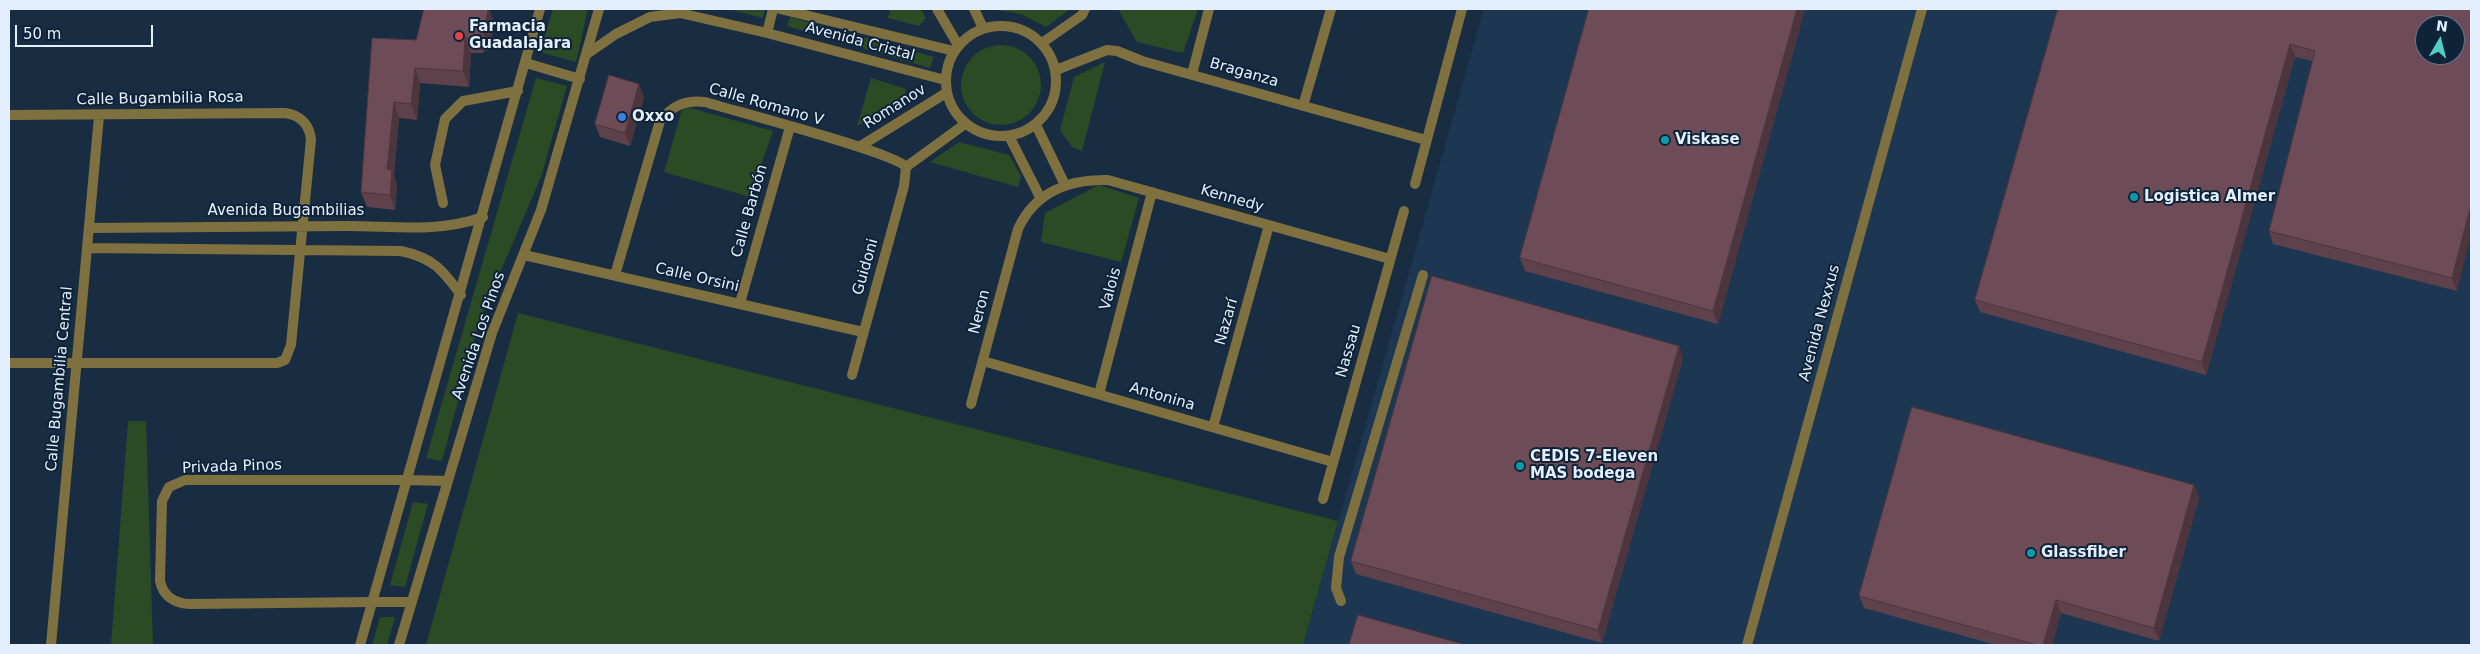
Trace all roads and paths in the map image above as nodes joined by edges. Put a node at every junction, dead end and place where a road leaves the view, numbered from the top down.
1 (540, 9) edge
2 (599, 9) edge
3 (773, 9) edge
4 (780, 9) edge
5 (937, 9) edge
6 (974, 9) edge
7 (1085, 9) edge
8 (1209, 9) edge
9 (1331, 9) edge
10 (1462, 9) edge
11 (1922, 9) edge
12 (983, 28) junction
13 (767, 33) junction
14 (1042, 43) junction
15 (956, 48) junction
16 (587, 54) junction
17 (526, 63) junction
18 (1056, 70) junction
19 (1192, 74) junction
20 (580, 79) junction
21 (945, 80) junction
22 (518, 91) junction
23 (946, 93) junction
24 (1303, 106) junction
25 (9, 114) edge
26 (99, 116) junction
27 (965, 124) junction
28 (1036, 125) junction
29 (790, 127) junction
30 (1009, 136) junction
31 (1426, 140) junction
32 (859, 147) junction
33 (906, 166) junction
34 (1415, 184) dead end
35 (1065, 185) junction
36 (1152, 192) junction
37 (1042, 199) junction
38 (443, 203) dead end
39 (1404, 211) dead end
40 (483, 217) junction
41 (1269, 225) junction
42 (303, 226) junction
43 (88, 228) junction
44 (1018, 229) joint
45 (87, 248) junction
46 (302, 249) junction
47 (524, 255) junction
48 (1390, 259) junction
49 (615, 274) junction
50 (1423, 276) dead end
51 (461, 295) junction
52 (740, 303) junction
53 (863, 332) junction
54 (983, 361) junction
55 (9, 363) edge
56 (77, 363) junction
57 (852, 375) dead end
58 (1099, 394) junction
59 (971, 404) dead end
60 (1213, 427) junction
61 (1333, 462) junction
62 (408, 480) junction
63 (448, 481) junction
64 (1323, 498) dead end
65 (1341, 601) dead end
66 (373, 602) junction
67 (412, 602) junction
68 (51, 645) edge
69 (360, 645) edge
70 (399, 645) edge
71 (1747, 645) edge

1 - 17 street, Avenida Los Pinos
2 - 16 street, Avenida Los Pinos
3 - 13 street
4 - 15 street, Avenida Cristal
5 - 15 street
6 - 12 street
7 - 14 street
8 - 19 street
9 - 24 street
10 - 31 street
11 - 71 street, Avenida Nexxus
12 - 14 street
12 - 15 street
13 - 16 street, Avenida Cristal
13 - 21 street, Avenida Cristal
14 - 18 street
15 - 21 street
16 - 20 street, Avenida Los Pinos
17 - 20 street
17 - 22 street, Avenida Los Pinos
18 - 19 street, Braganza
18 - 28 street
19 - 24 street, Braganza
20 - 47 street, Avenida Los Pinos
21 - 23 street
22 - 38 street
22 - 40 street, Avenida Los Pinos
23 - 27 street
23 - 32 street, Romanov
24 - 31 street, Braganza
25 - 26 street, Calle Bugambilia Rosa
26 - 42 street, Calle Bugambilia Rosa
26 - 43 street, Calle Bugambilia Central
27 - 30 street
27 - 33 street
28 - 30 street
28 - 35 street
29 - 32 street, Calle Romano V
29 - 49 street, Calle Romano V
29 - 52 street, Calle Barbón
30 - 37 street
31 - 34 street
32 - 33 street, Calle Romano V
33 - 53 street, Guidoni
35 - 36 street, Kennedy
35 - 37 street, Kennedy
36 - 41 street, Kennedy
36 - 58 street, Valois
37 - 44 street, Kennedy
39 - 48 street, Nassau
40 - 42 street, Avenida Bugambilias
40 - 51 street, Avenida Los Pinos
41 - 48 street, Kennedy
41 - 60 street, Nazarí
42 - 43 street, Avenida Bugambilias
42 - 46 street
43 - 45 street, Calle Bugambilia Central
44 - 54 street, Neron
45 - 46 street
45 - 56 street, Calle Bugambilia Central
46 - 51 street
46 - 56 street
47 - 49 street, Calle Orsini
47 - 63 street, Avenida Los Pinos
48 - 61 street, Nassau
49 - 52 street, Calle Orsini
50 - 65 street
51 - 62 street, Avenida Los Pinos
52 - 53 street, Calle Orsini
53 - 57 street, Guidoni
54 - 58 street, Antonina
54 - 59 street, Neron
55 - 56 street
56 - 68 street, Calle Bugambilia Central
58 - 60 street, Antonina
60 - 61 street, Antonina
61 - 64 street, Nassau
62 - 63 street
62 - 66 street, Avenida Los Pinos
62 - 66 street, Privada Pinos
63 - 67 street, Avenida Los Pinos
66 - 67 street
66 - 69 street, Avenida Los Pinos
67 - 70 street, Avenida Los Pinos

